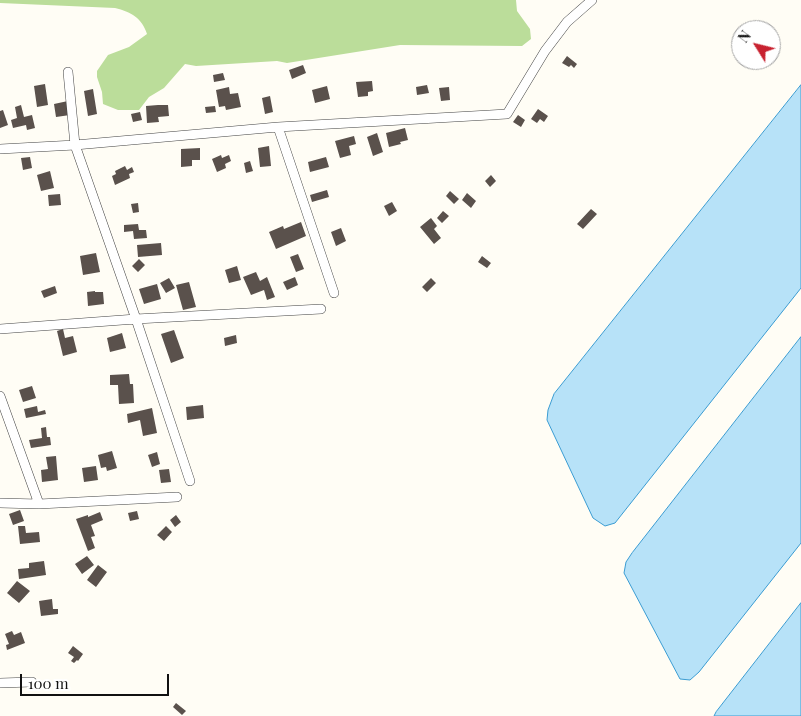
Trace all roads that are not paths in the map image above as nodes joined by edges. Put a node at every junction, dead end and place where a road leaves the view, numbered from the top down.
1 (592, 0) edge
2 (68, 72) dead end
3 (278, 127) junction
4 (75, 145) junction
5 (0, 149) edge
6 (334, 293) dead end
7 (321, 309) dead end
8 (136, 320) junction
9 (0, 329) edge
10 (0, 396) edge
11 (190, 480) dead end
12 (177, 497) dead end
13 (0, 503) edge
14 (39, 504) junction
15 (32, 682) dead end
16 (0, 683) edge

1 - 3 street
2 - 4 street
3 - 4 street
3 - 6 street
4 - 5 street
4 - 8 street
7 - 8 street
8 - 9 street
8 - 11 street
10 - 14 street
12 - 14 street
13 - 14 street
15 - 16 street

